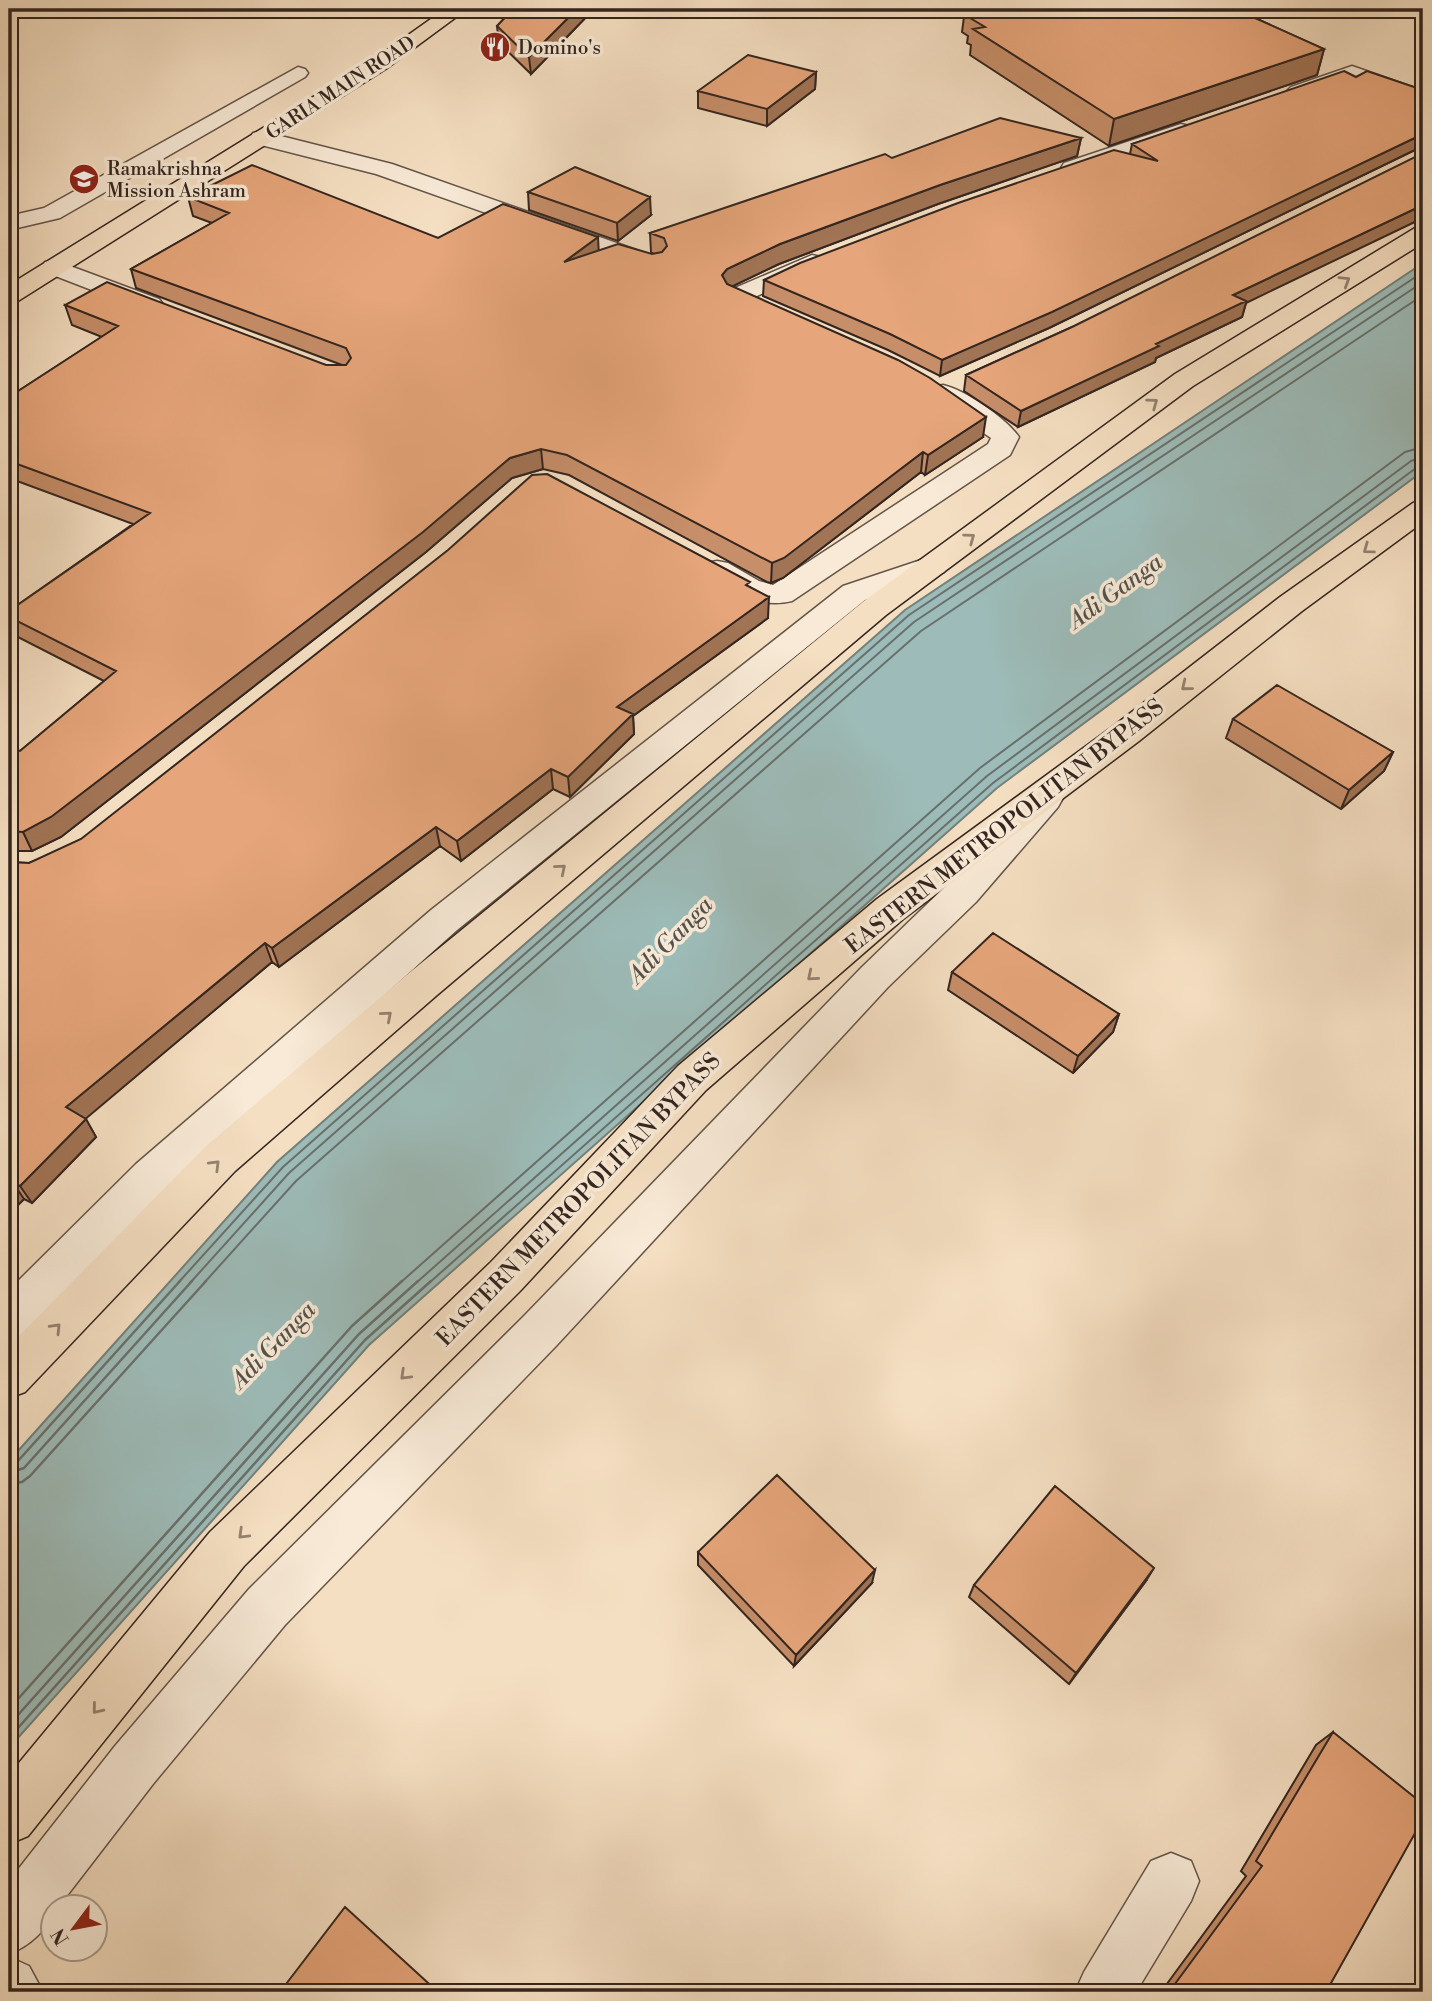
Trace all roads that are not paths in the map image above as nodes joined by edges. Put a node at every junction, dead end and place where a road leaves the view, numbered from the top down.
1 (457, 9) edge
2 (298, 73) dead end
3 (1423, 98) edge
4 (1273, 99) edge
5 (1195, 126) edge
6 (261, 138) junction
7 (1052, 175) edge
8 (9, 223) edge
9 (1423, 233) edge
10 (838, 252) edge
11 (653, 264) edge
12 (54, 267) junction
13 (9, 296) edge
14 (761, 307) edge
15 (175, 314) edge
16 (940, 383) edge
17 (1423, 509) edge
18 (697, 560) edge
19 (933, 565) junction
20 (1059, 784) junction
21 (9, 1320) edge
22 (9, 1377) edge
23 (9, 1817) edge
24 (1171, 1881) dead end
25 (9, 1926) edge
26 (9, 1986) edge
27 (14, 1992) edge
28 (1104, 1992) edge

1 - 6 main road, GARIA MAIN ROAD
2 - 8 street
3 - 4 street
5 - 7 street
6 - 11 street
6 - 12 main road, GARIA MAIN ROAD
19 -> 9 main road
10 - 14 street
12 - 13 main road, GARIA MAIN ROAD
12 - 15 street
16 - 18 street
17 -> 20 main road, EASTERN METROPOLITAN BYPASS
19 - 21 street
22 -> 19 main road
20 -> 23 main road, EASTERN METROPOLITAN BYPASS
20 - 25 street
24 - 28 street
26 - 27 street

